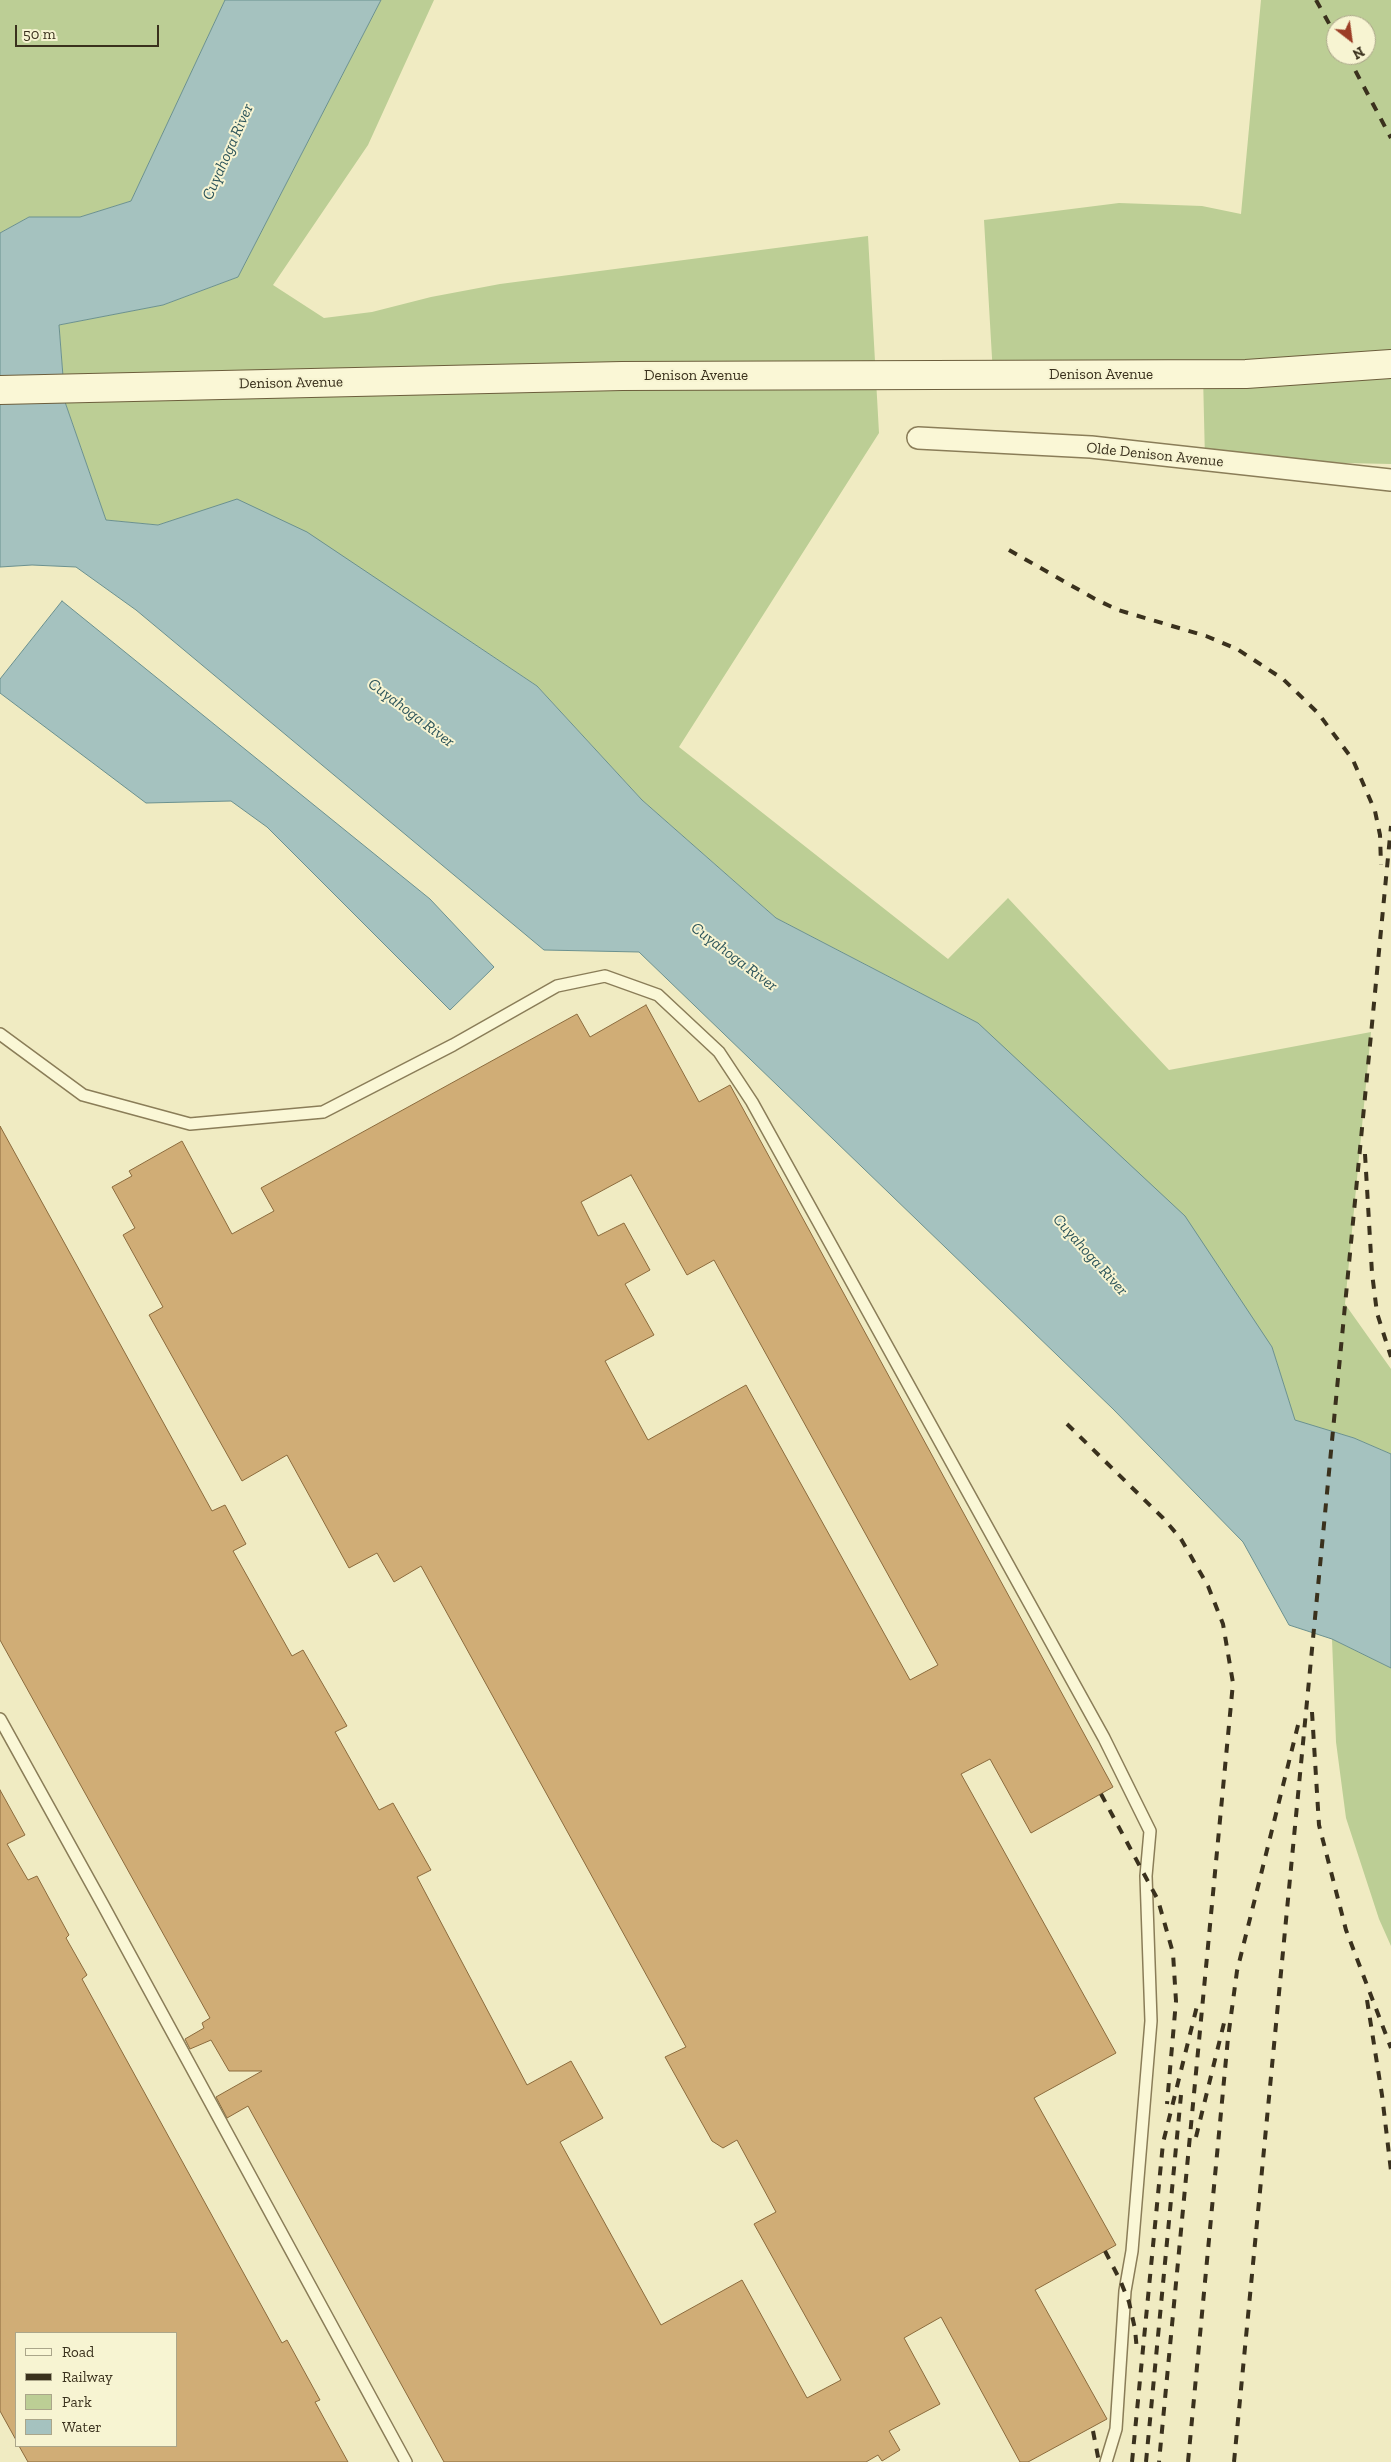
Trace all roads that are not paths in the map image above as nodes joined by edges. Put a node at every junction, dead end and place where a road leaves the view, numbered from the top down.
1 (1391, 364) edge
2 (0, 390) edge
3 (918, 438) dead end
4 (1391, 480) edge
5 (0, 1034) edge
6 (0, 1719) edge
7 (406, 2462) edge
8 (1106, 2462) edge

1 - 2 main road, Denison Avenue
3 - 4 street, Olde Denison Avenue
5 - 8 lane
6 - 7 lane

